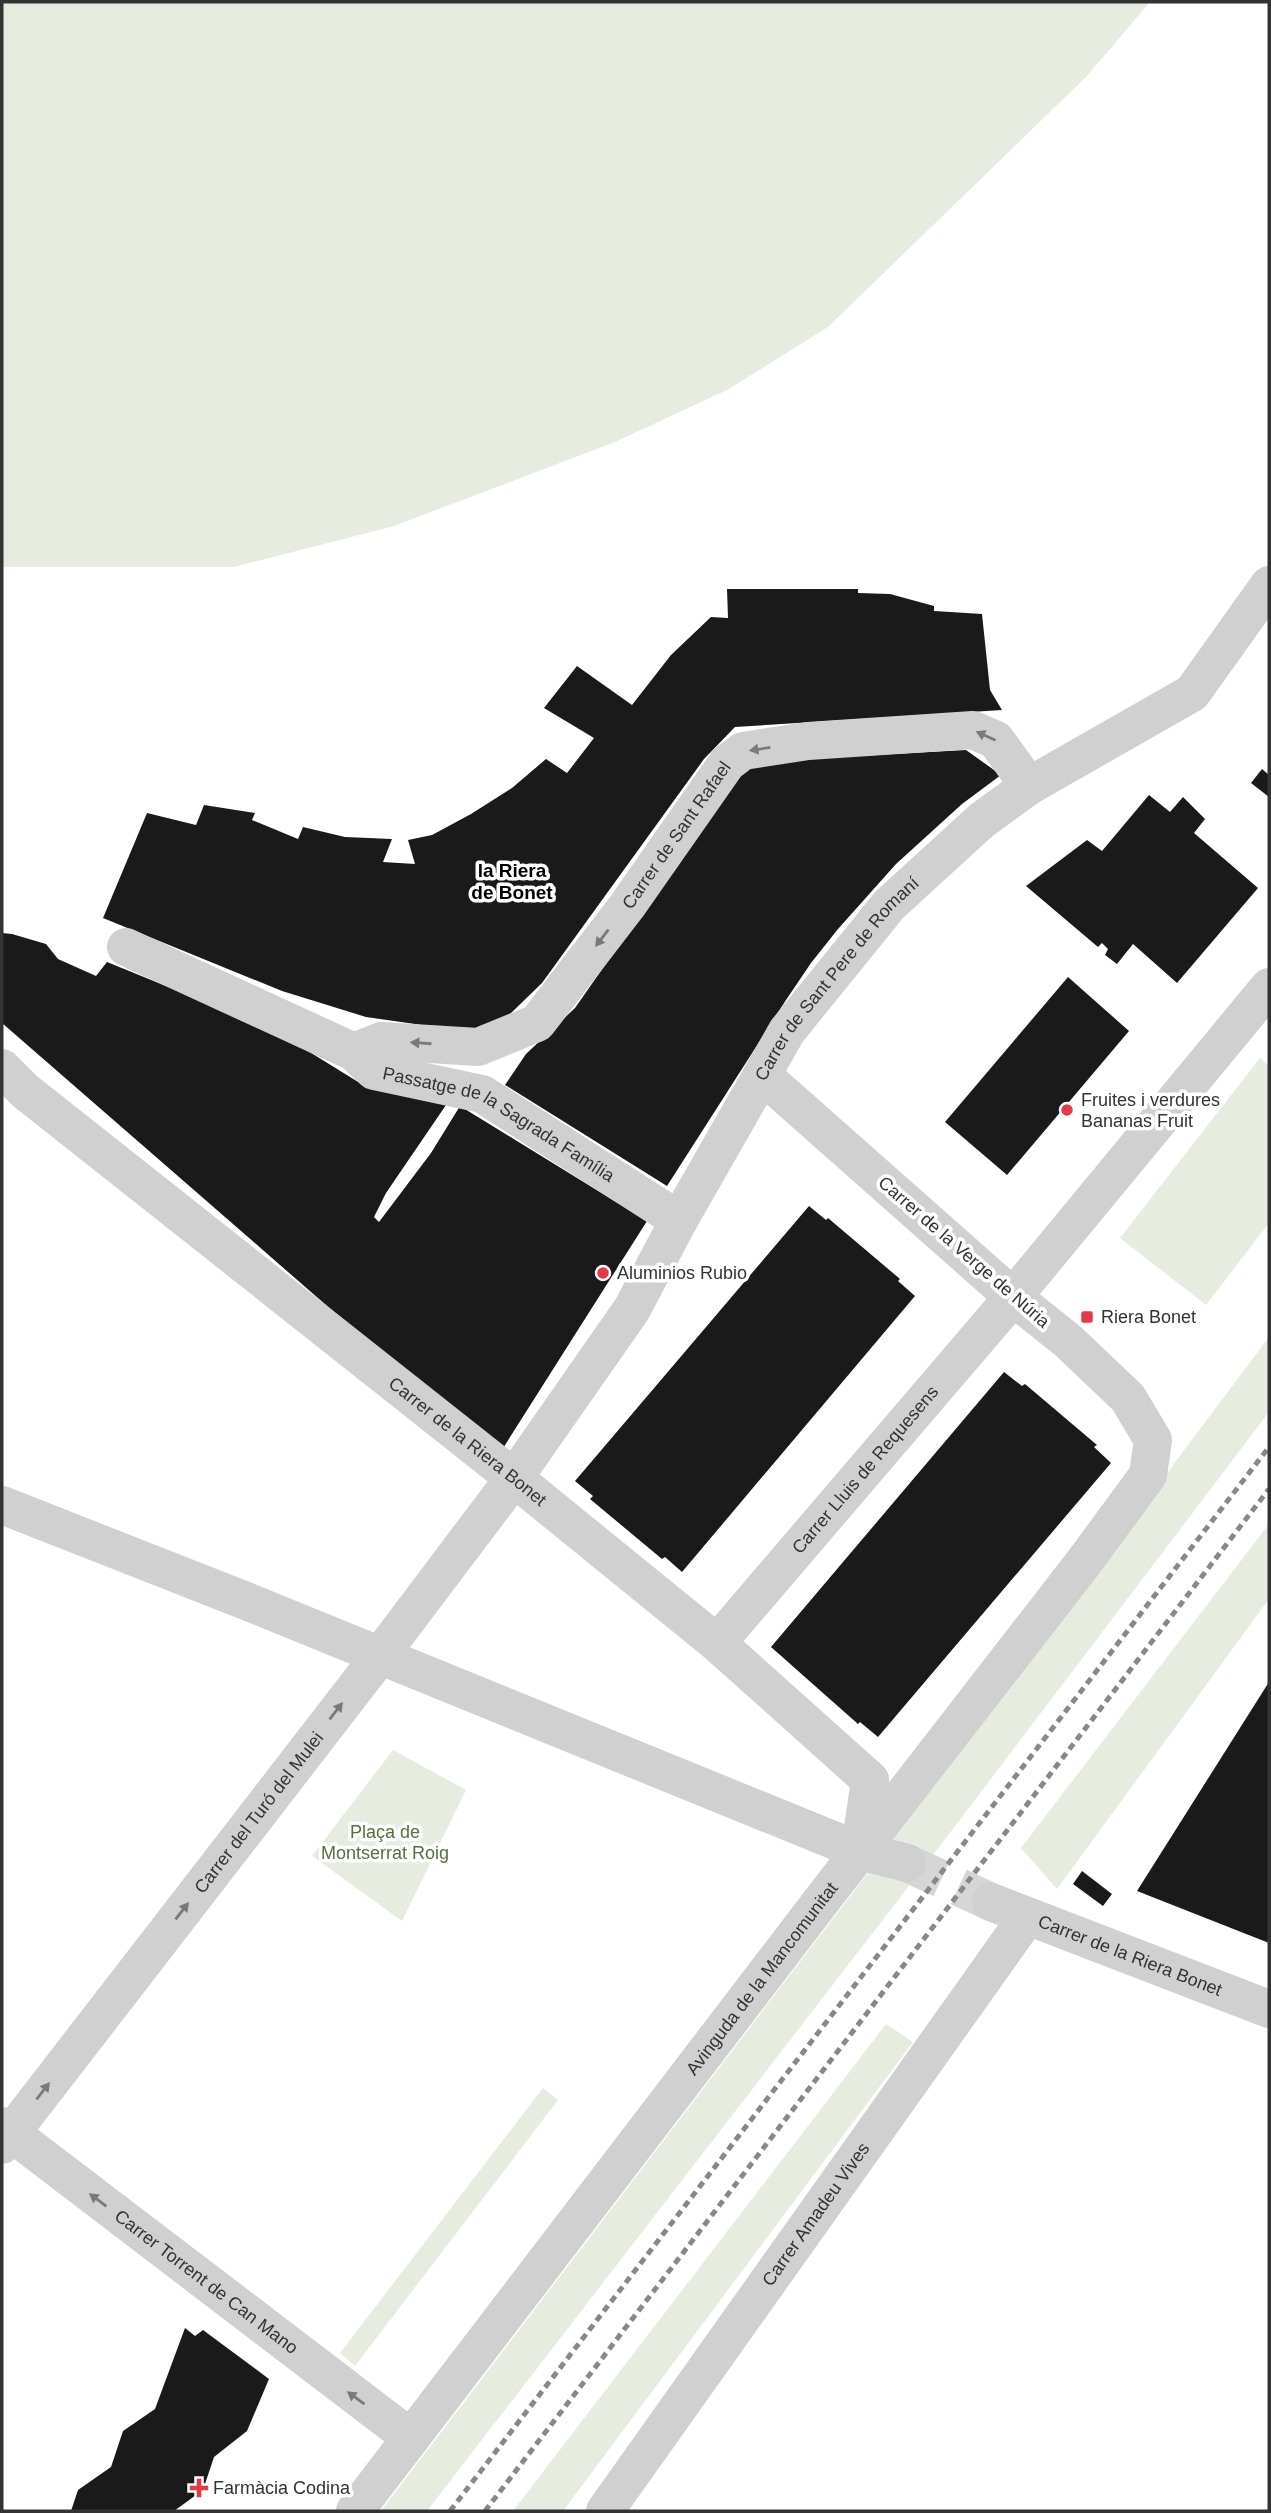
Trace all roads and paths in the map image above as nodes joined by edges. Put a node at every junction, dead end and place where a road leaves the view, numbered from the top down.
1 (1269, 585) edge
2 (1029, 786) junction
3 (126, 947) dead end
4 (1269, 987) edge
5 (354, 1052) junction
6 (2, 1068) edge
7 (762, 1075) junction
8 (679, 1220) junction
9 (1013, 1297) junction
10 (1153, 1440) joint
11 (514, 1478) junction
12 (2, 1505) edge
13 (717, 1643) junction
14 (379, 1657) junction
15 (860, 1851) junction
16 (907, 1863) tunnel mouth
17 (991, 1902) tunnel mouth
18 (1027, 1917) junction
19 (1269, 2009) edge
20 (5, 2135) edge
21 (411, 2438) junction
22 (355, 2511) edge
23 (606, 2511) edge

1 - 2 street, Carrer de Sant Pere de Romaní
2 -> 5 street, Carrer de Sant Rafael
2 - 7 street, Carrer de Sant Pere de Romaní
3 - 5 street, Passatge de la Sagrada Família
4 - 9 street, Carrer Lluis de Requesens
5 - 8 street, Passatge de la Sagrada Família
6 - 11 street, Carrer de la Riera Bonet
7 - 8 street, Carrer de Sant Pere de Romaní
7 - 9 street, Carrer de la Verge de Núria
8 - 11 street, Carrer de Sant Pere de Romaní
9 - 10 street, Carrer de la Verge de Núria
9 - 13 street, Carrer Lluis de Requesens
10 - 15 street, Avinguda de la Mancomunitat
11 - 13 street, Carrer de la Riera Bonet
11 - 14 street, Carrer del Turó del Mulei
12 - 14 street
13 - 15 street, Carrer de la Riera Bonet
14 - 15 street
20 -> 14 street, Carrer del Turó del Mulei
15 - 16 street
15 - 21 street, Avinguda de la Mancomunitat
17 - 18 street, Carrer de la Riera Bonet
18 - 19 street, Carrer de la Riera Bonet
18 - 23 street, Carrer Amadeu Vives
21 -> 20 street, Carrer Torrent de Can Mano
21 - 22 street, Avinguda de la Mancomunitat

